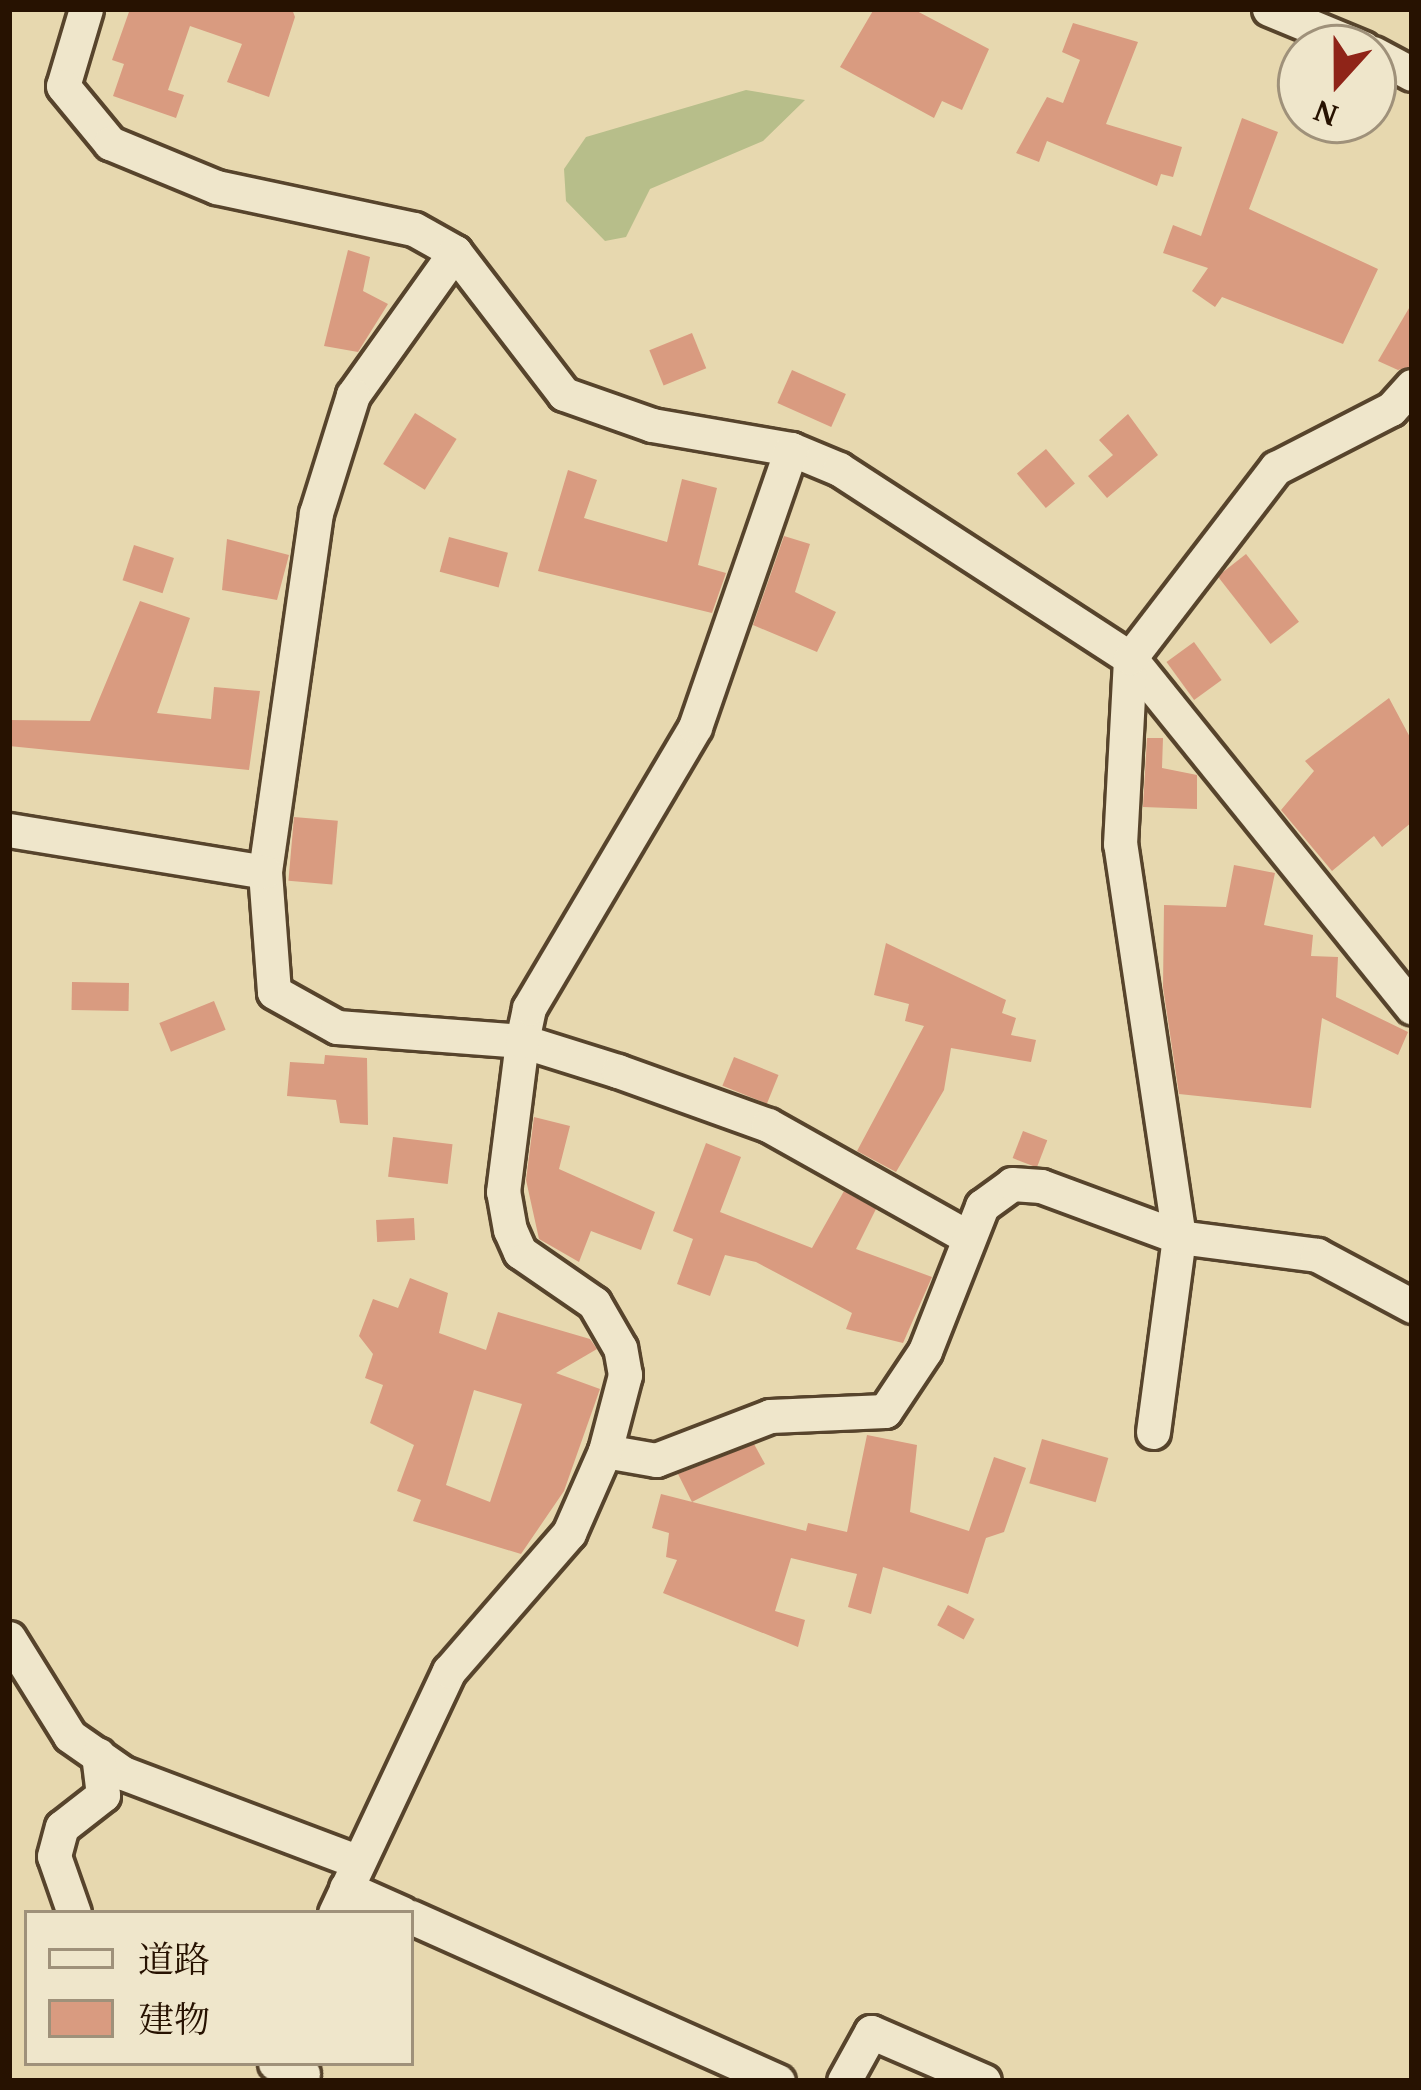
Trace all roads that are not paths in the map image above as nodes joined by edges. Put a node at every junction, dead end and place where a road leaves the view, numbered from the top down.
1 (86, 9) edge
2 (1269, 9) edge
3 (1305, 24) edge
4 (455, 252) junction
5 (1412, 386) edge
6 (791, 449) junction
7 (1130, 658) junction
8 (9, 830) edge
9 (265, 872) junction
10 (1412, 1008) edge
11 (521, 1041) junction
12 (966, 1236) junction
13 (1179, 1238) junction
14 (1412, 1306) edge
15 (1154, 1432) dead end
16 (605, 1451) junction
17 (9, 1638) edge
18 (98, 1754) junction
19 (347, 1888) edge
20 (73, 1910) edge
21 (395, 1910) edge
22 (414, 1918) edge
23 (774, 2080) edge
24 (844, 2081) edge
25 (984, 2081) edge

1 - 4 street
2 - 3 street
4 - 6 street
4 - 9 street
5 - 7 street
6 - 7 street
6 - 11 street
7 - 10 street
7 - 13 street
8 - 9 street
9 - 11 street
11 - 12 street
11 - 16 street
12 - 13 street
12 - 16 street
13 - 14 street
13 - 15 street
16 - 19 street
17 - 18 street
18 - 19 street
18 - 20 street
19 - 21 street
22 - 23 street
24 - 25 street

